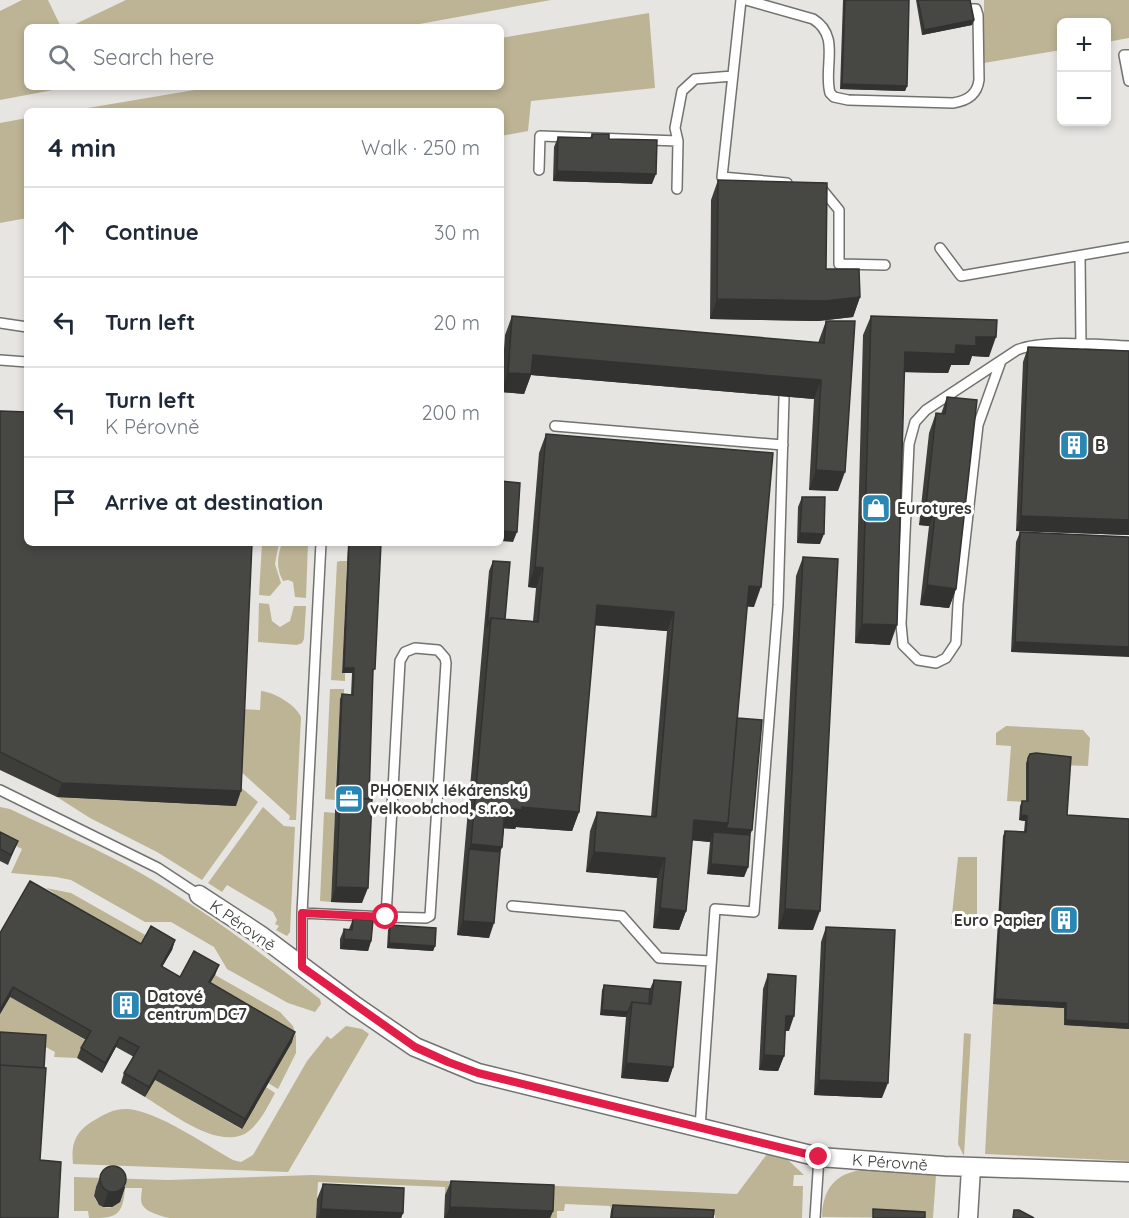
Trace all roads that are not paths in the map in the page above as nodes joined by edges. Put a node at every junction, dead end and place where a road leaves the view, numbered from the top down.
1 (741, 0) edge
2 (746, 0) edge
3 (969, 9) edge
4 (1129, 55) edge
5 (733, 76) junction
6 (1129, 81) edge
7 (678, 141) junction
8 (539, 170) dead end
9 (797, 184) edge
10 (808, 185) edge
11 (677, 189) dead end
12 (1129, 247) edge
13 (940, 248) dead end
14 (1080, 256) junction
15 (885, 265) dead end
16 (0, 323) edge
17 (24, 327) edge
18 (1081, 345) junction
19 (1129, 346) edge
20 (0, 360) edge
21 (1001, 361) junction
22 (24, 362) edge
23 (784, 397) dead end
24 (555, 426) dead end
25 (783, 445) junction
26 (321, 546) edge
27 (0, 790) edge
28 (199, 895) joint
29 (512, 906) dead end
30 (302, 913) junction
31 (386, 917) junction
32 (711, 961) junction
33 (302, 967) junction
34 (700, 1128) junction
35 (819, 1157) junction
36 (971, 1168) junction
37 (1129, 1172) edge
38 (815, 1218) edge
39 (968, 1218) edge

1 - 5 lane
2 - 3 lane
4 - 6 lane
5 - 7 lane
5 - 9 lane
7 - 8 lane
7 - 11 lane
10 - 15 lane
12 - 14 lane
13 - 14 lane
14 - 18 lane
16 - 17 lane
18 - 19 lane
18 - 21 lane
20 - 22 lane
21 - 21 lane
23 - 25 lane
24 - 25 lane
25 - 32 lane
26 - 30 lane
27 - 28 lane, K Pérovně
28 - 33 street, K Pérovně
29 - 32 lane
30 - 31 lane
30 - 33 lane
31 - 31 lane
32 - 34 lane
33 - 34 street, K Pérovně
34 - 35 street, K Pérovně
35 - 36 street, K Pérovně
35 - 38 lane
36 - 37 street, K Pérovně
36 - 39 street

